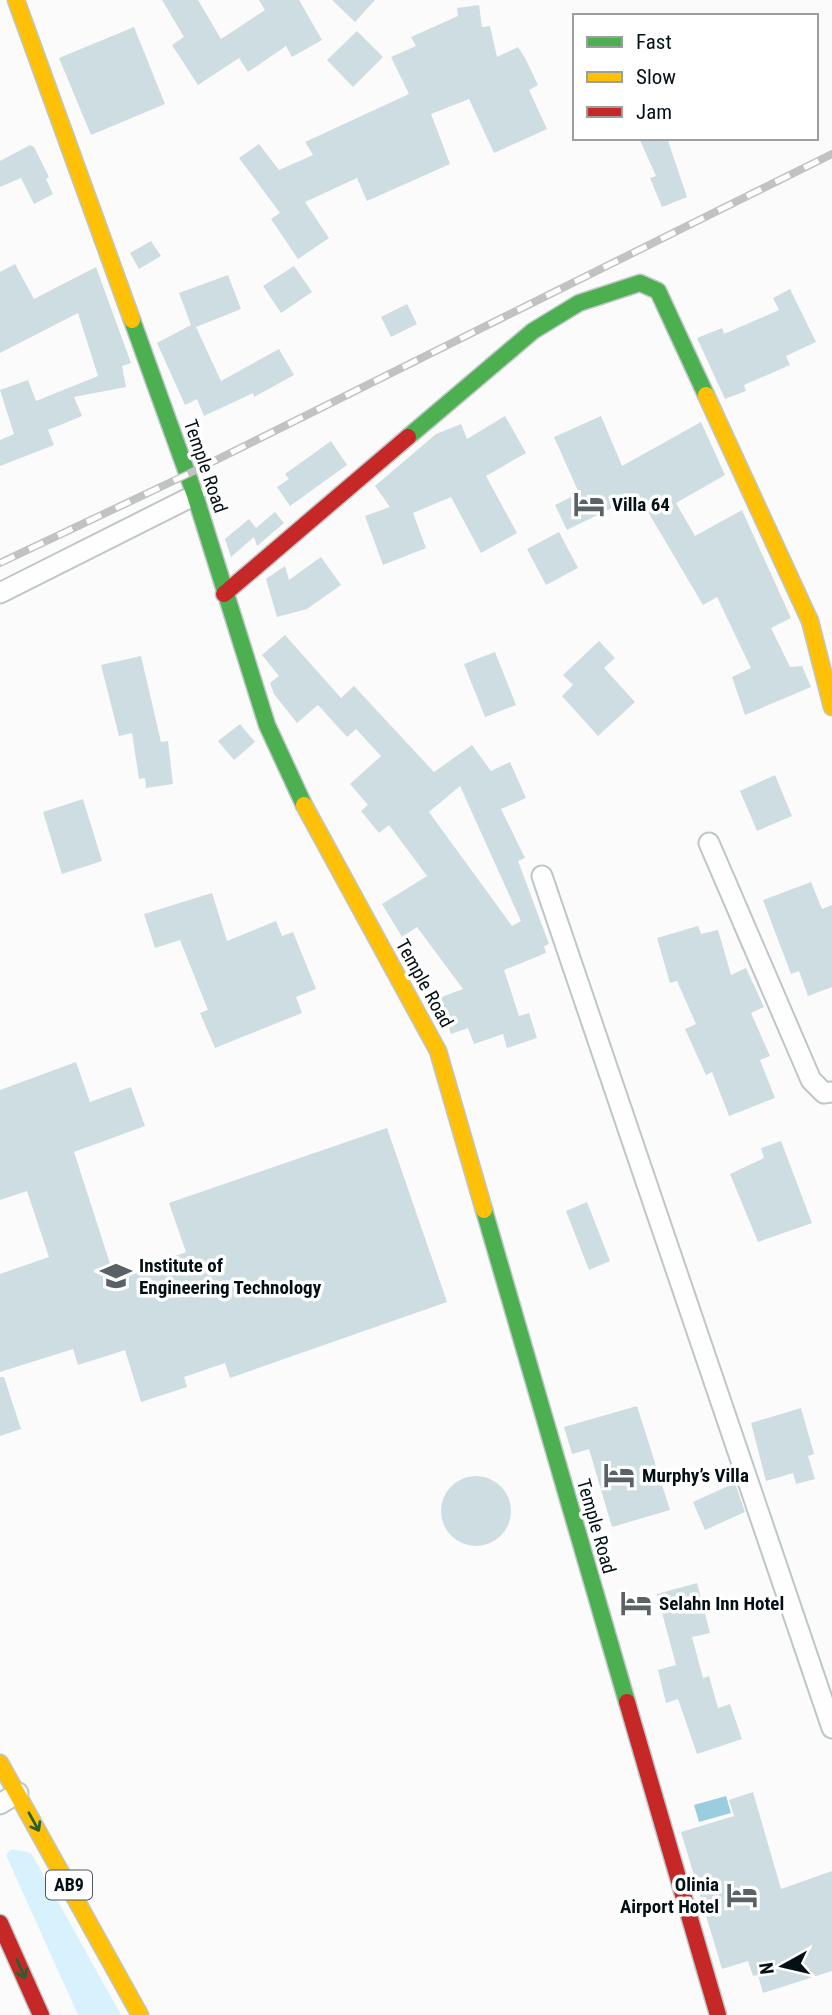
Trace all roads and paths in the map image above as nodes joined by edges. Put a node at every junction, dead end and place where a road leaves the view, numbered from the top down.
1 (16, 0) edge
2 (195, 495) junction
3 (0, 593) edge
4 (224, 594) junction
5 (832, 707) edge
6 (709, 843) dead end
7 (542, 876) dead end
8 (832, 1092) edge
9 (832, 1728) edge
10 (0, 1763) edge
11 (18, 1793) junction
12 (0, 1804) edge
13 (0, 1923) edge
14 (139, 2013) edge
15 (41, 2015) edge
16 (718, 2015) edge

1 - 2 main road, Temple Road
2 - 3 street
2 - 4 main road, Temple Road
4 - 5 main road
4 - 16 main road, Temple Road
6 - 8 street
7 - 9 street
10 - 11 main road, AB9
11 - 12 street
11 -> 14 main road, AB9
13 -> 15 main road

